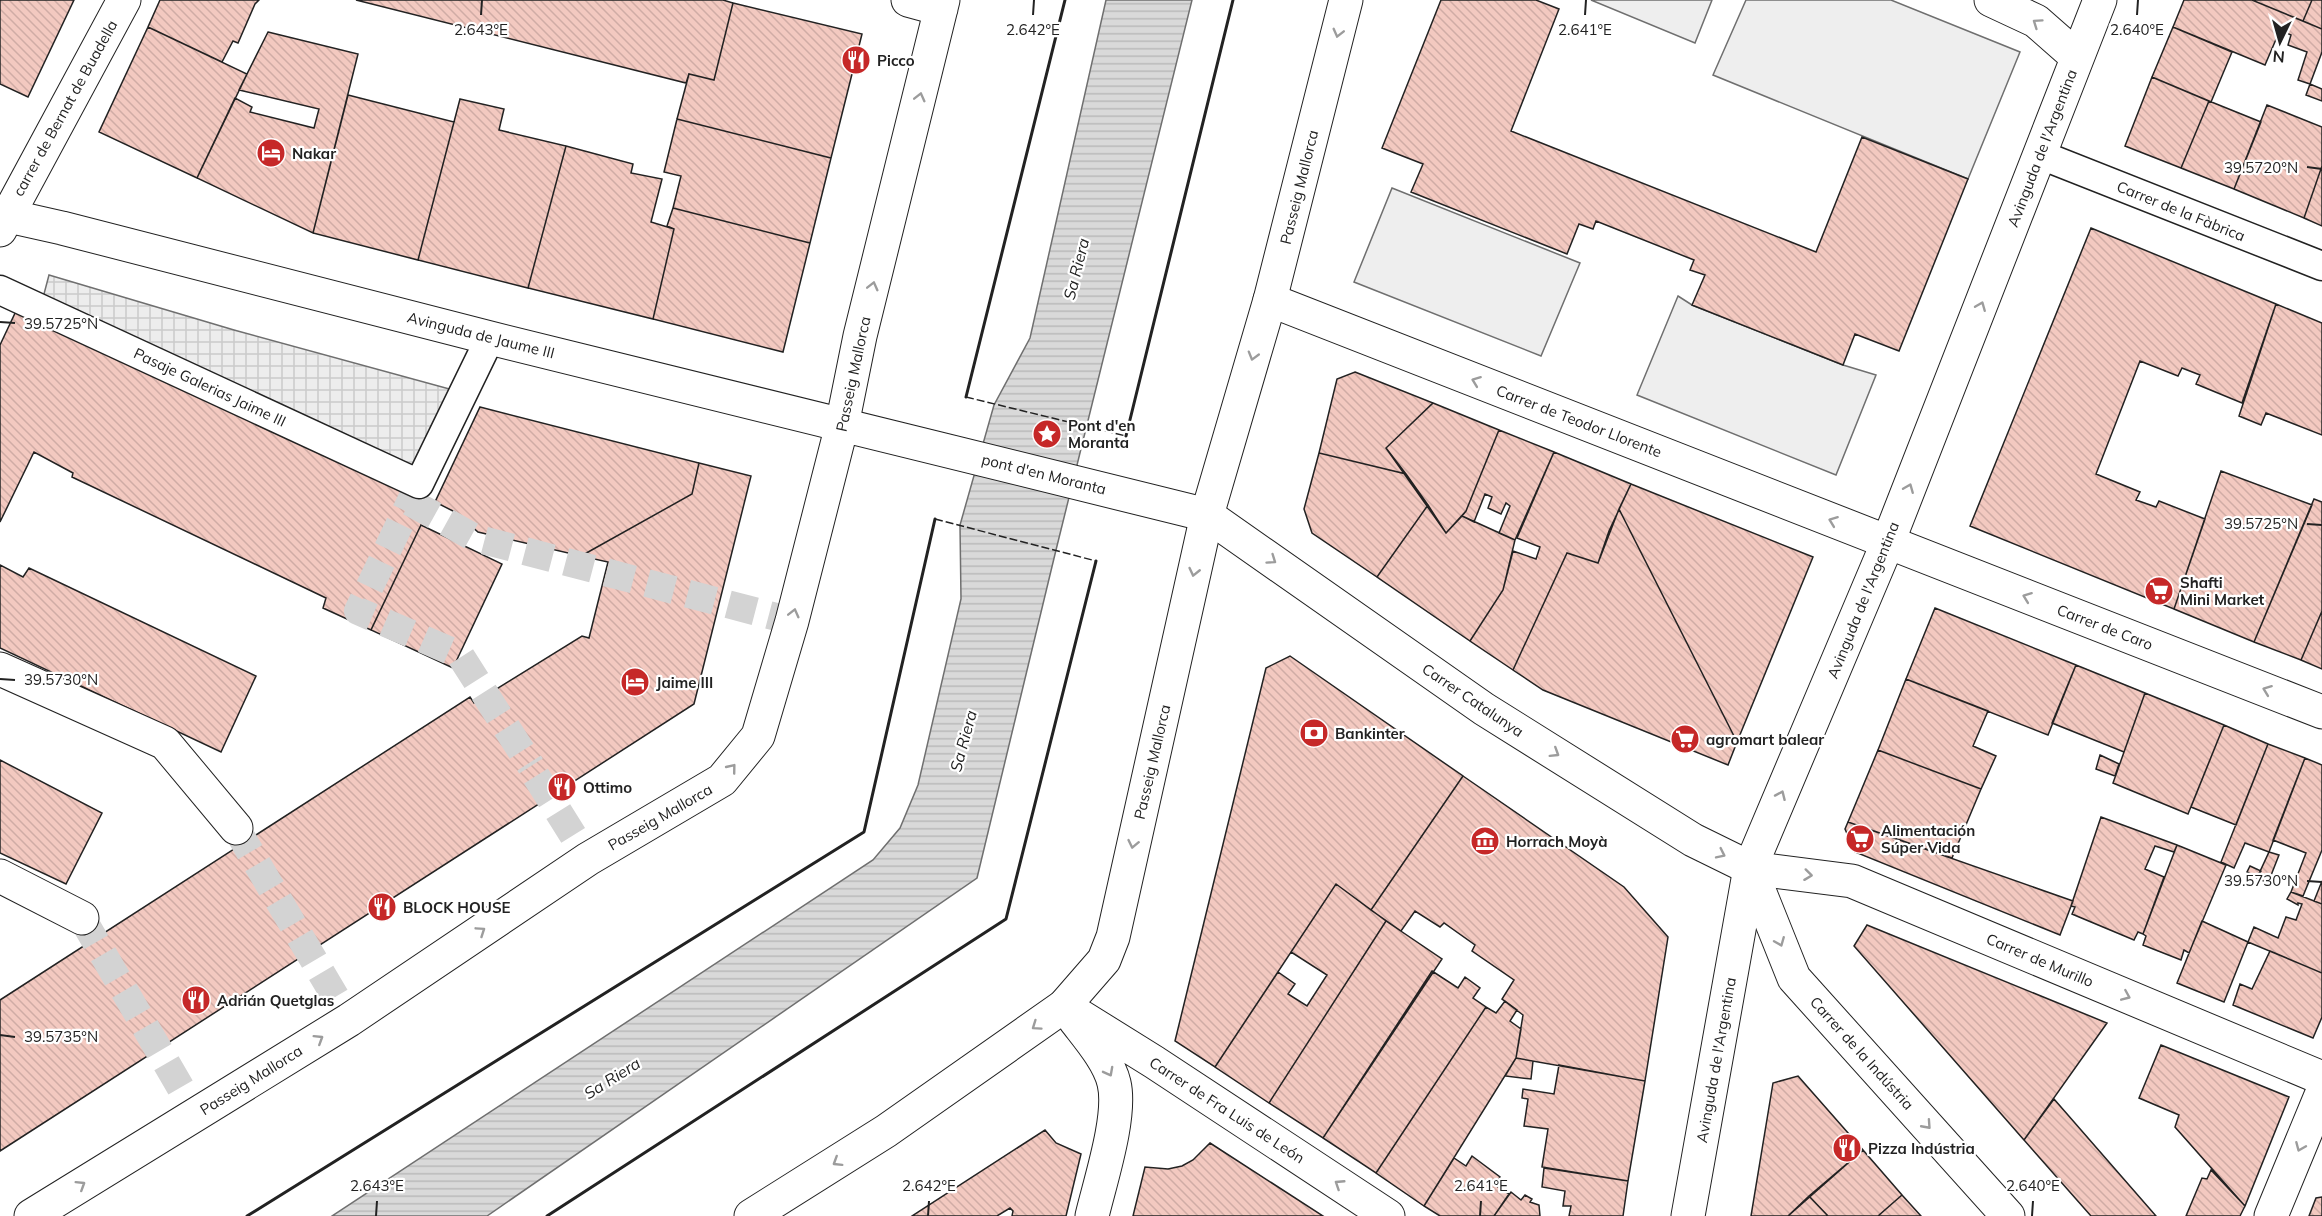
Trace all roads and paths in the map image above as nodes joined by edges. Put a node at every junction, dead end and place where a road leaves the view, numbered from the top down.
1 (124, 0) edge
2 (908, 0) edge
3 (1346, 0) edge
4 (1991, 0) edge
5 (2100, 0) edge
6 (942, 4) edge
7 (2077, 57) junction
8 (2041, 155) junction
9 (2, 220) edge
10 (2322, 266) edge
11 (0, 290) edge
12 (1270, 300) junction
13 (490, 338) junction
14 (842, 425) junction
15 (963, 454) joint
16 (1207, 515) junction
17 (1888, 542) junction
18 (0, 669) edge
19 (2322, 712) edge
20 (236, 828) tunnel mouth
21 (1750, 868) junction
22 (0, 876) edge
23 (82, 918) tunnel mouth
24 (1064, 1006) junction
25 (2322, 1078) edge
26 (2319, 1110) edge
27 (31, 1216) edge
28 (751, 1216) edge
29 (1092, 1216) edge
30 (1388, 1216) edge
31 (1688, 1216) edge
32 (2008, 1216) edge
33 (2271, 1216) edge

1 - 9 street, carrer de Bernat de Buadella
2 - 6 street
3 -> 12 street, Passeig Mallorca
7 -> 4 street
5 - 7 street, Avinguda de l'Argentina
14 -> 6 street, Passeig Mallorca
7 - 8 street, Avinguda de l'Argentina
8 - 10 street, Carrer de la Fàbrica
17 -> 8 street, Avinguda de l'Argentina
9 - 13 street, Avinguda de Jaume III
11 - 13 street, Pasaje Galerias Jaime III
12 -> 16 street, Passeig Mallorca
17 -> 12 street, Carrer de Teodor Llorente
13 - 14 street, Avinguda de Jaume III
14 - 15 street, Avinguda de Jaume III
27 -> 14 street, Passeig Mallorca
15 - 16 street, pont d'en Moranta
16 -> 21 street, Carrer Catalunya
16 -> 24 street, Passeig Mallorca
19 -> 17 street, Carrer de Caro
21 -> 17 street, Avinguda de l'Argentina
18 - 20 street
21 -> 25 street, Carrer de Murillo
21 - 31 street, Avinguda de l'Argentina
21 -> 32 street, Carrer de la Indústria
22 - 23 street
24 -> 28 street, Passeig Mallorca
24 -> 29 street
30 -> 24 street, Carrer de Fra Luis de León
26 -> 33 street

